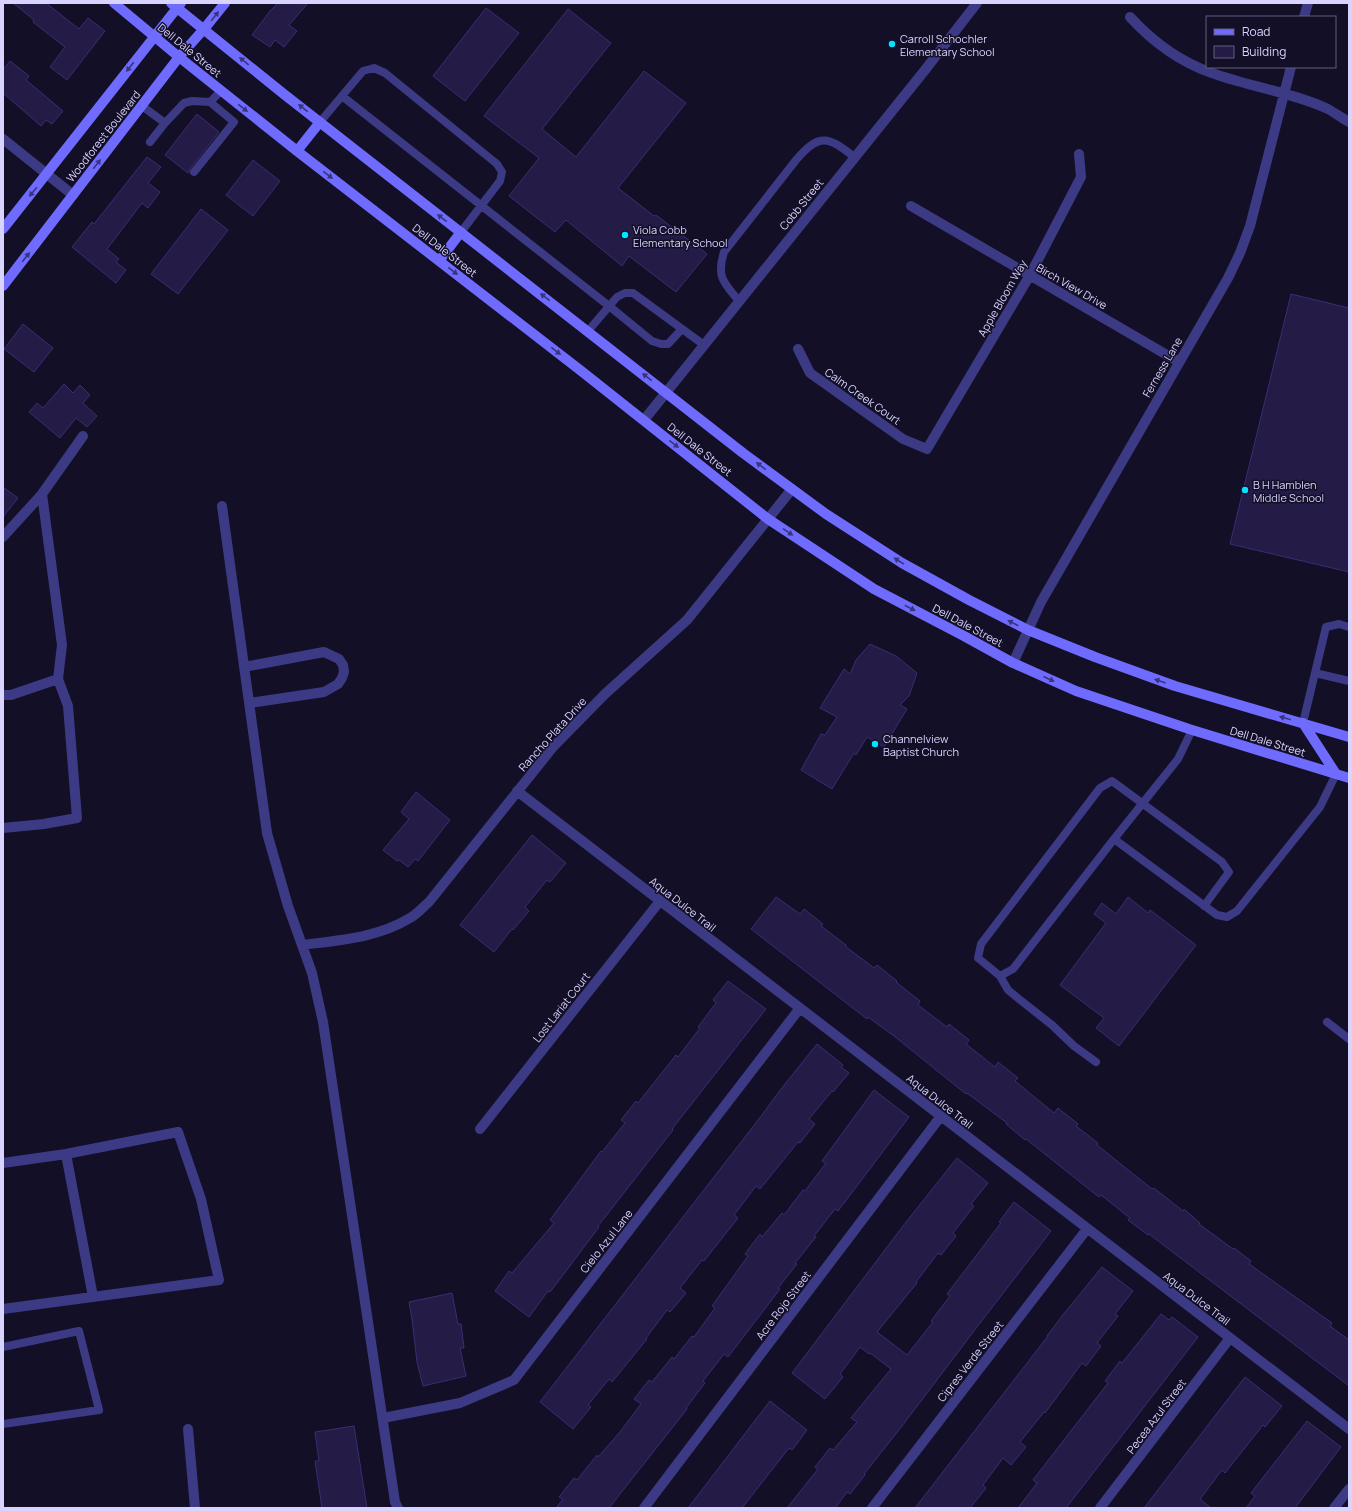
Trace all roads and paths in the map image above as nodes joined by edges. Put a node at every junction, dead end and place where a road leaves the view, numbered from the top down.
1 (114, 3) edge
2 (225, 3) edge
3 (977, 3) edge
4 (1308, 3) edge
5 (177, 5) edge
6 (1304, 16) edge
7 (1130, 17) dead end
8 (204, 30) junction
9 (154, 36) junction
10 (179, 57) junction
11 (1291, 68) edge
12 (221, 91) junction
13 (1284, 94) junction
14 (342, 96) junction
15 (210, 102) junction
16 (142, 106) junction
17 (320, 122) junction
18 (1349, 122) edge
19 (165, 123) junction
20 (3, 139) edge
21 (150, 142) dead end
22 (297, 151) junction
23 (1078, 154) dead end
24 (854, 157) junction
25 (194, 172) dead end
26 (47, 174) junction
27 (73, 195) junction
28 (481, 206) junction
29 (911, 206) dead end
30 (3, 229) edge
31 (461, 232) junction
32 (439, 261) junction
33 (1030, 275) junction
34 (3, 286) edge
35 (739, 301) junction
36 (609, 306) junction
37 (681, 330) junction
38 (588, 331) junction
39 (704, 345) junction
40 (798, 349) dead end
41 (1179, 362) junction
42 (666, 392) junction
43 (644, 420) junction
44 (83, 436) dead end
45 (927, 449) joint
46 (792, 489) junction
47 (42, 494) junction
48 (222, 506) dead end
49 (768, 519) junction
50 (3, 537) edge
51 (1349, 627) edge
52 (1028, 630) junction
53 (1013, 663) junction
54 (244, 666) junction
55 (1315, 672) junction
56 (58, 679) junction
57 (1349, 681) edge
58 (3, 695) edge
59 (250, 703) junction
60 (1303, 723) junction
61 (1192, 730) junction
62 (1349, 737) edge
63 (1336, 774) junction
64 (1349, 778) edge
65 (517, 791) junction
66 (1142, 804) junction
67 (3, 828) edge
68 (1114, 839) junction
69 (660, 901) junction
70 (1204, 906) junction
71 (302, 945) junction
72 (1000, 976) junction
73 (800, 1008) junction
74 (1327, 1022) dead end
75 (1349, 1039) edge
76 (1096, 1062) dead end
77 (941, 1116) junction
78 (480, 1129) dead end
79 (66, 1154) junction
80 (3, 1163) edge
81 (1087, 1229) junction
82 (93, 1297) junction
83 (3, 1309) edge
84 (1230, 1338) junction
85 (3, 1346) edge
86 (383, 1418) junction
87 (3, 1424) edge
88 (188, 1429) dead end
89 (1349, 1429) edge
90 (1349, 1489) edge
91 (195, 1508) edge
92 (398, 1508) edge
93 (644, 1508) edge
94 (872, 1508) edge
95 (1100, 1508) edge
96 (1334, 1508) edge

1 - 9 main road, Dell Dale Street
8 -> 2 main road, Woodforest Boulevard
3 - 24 street, Cobb Street
4 - 6 street
5 - 8 main road, Dell Dale Street
5 - 9 main road, Woodforest Boulevard
7 - 13 street
8 - 10 main road, Woodforest Boulevard
17 -> 8 main road, Dell Dale Street
9 - 10 main road, Dell Dale Street
9 -> 26 main road, Woodforest Boulevard
10 - 12 main road, Dell Dale Street
10 - 16 main road, Woodforest Boulevard
11 - 13 street, Ferness Lane
12 - 15 lane
12 -> 22 main road, Dell Dale Street
13 - 18 street
13 - 41 street, Ferness Lane
14 - 17 lane
14 - 28 lane
14 - 28 lane
15 - 19 lane
15 - 25 lane
16 - 19 lane
27 -> 16 main road, Woodforest Boulevard
17 - 22 main road
31 -> 17 main road, Dell Dale Street
19 - 21 lane
20 - 26 street
22 -> 32 main road, Dell Dale Street
23 - 33 street, Apple Bloom Way
24 - 35 street, Cobb Street
24 - 35 lane
26 - 27 street
26 -> 30 main road, Woodforest Boulevard
34 -> 27 main road, Woodforest Boulevard
28 - 31 lane
28 - 36 lane
29 - 33 street, Birch View Drive
31 - 32 main road
38 -> 31 main road, Dell Dale Street
32 -> 43 main road, Dell Dale Street
33 - 41 street, Birch View Drive
33 - 45 street, Apple Bloom Way
35 - 39 street, Cobb Street
36 - 37 lane
36 - 37 lane
36 - 38 lane
37 - 39 lane
42 -> 38 main road, Dell Dale Street
39 - 42 street, Cobb Street
40 - 45 street, Calm Creek Court
41 - 52 street, Ferness Lane
42 - 43 street, Cobb Street
46 -> 42 main road, Dell Dale Street
43 -> 49 main road, Dell Dale Street
44 - 47 street
46 - 49 street, Rancho Plata Drive
52 -> 46 main road, Dell Dale Street
47 - 50 street
47 - 56 street
48 - 54 street
49 -> 53 main road, Dell Dale Street
49 - 65 street, Rancho Plata Drive
51 - 55 lane
52 - 53 street, Ferness Lane
60 -> 52 main road, Dell Dale Street
53 -> 61 main road, Dell Dale Street
54 - 59 street
54 - 59 street
55 - 57 lane
55 - 60 lane
56 - 58 street
56 - 67 street
59 - 71 street
60 - 62 main road, Dell Dale Street
60 - 63 main road
61 - 63 main road, Dell Dale Street
61 - 66 lane
63 - 64 main road, Dell Dale Street
63 - 70 lane
65 - 69 street, Aqua Dulce Trail
65 - 71 street, Rancho Plata Drive
66 - 68 lane
66 - 70 lane
66 - 72 lane
68 - 70 lane
68 - 72 lane
69 - 73 street, Aqua Dulce Trail
69 - 78 street, Lost Lariat Court
71 - 86 street
72 - 76 lane
73 - 77 street, Aqua Dulce Trail
73 - 86 street, Cielo Azul Lane
74 - 75 lane
77 - 81 street, Aqua Dulce Trail
77 - 93 street, Acre Rojo Street
79 - 80 street
79 - 82 street
79 - 82 street
81 - 84 street, Aqua Dulce Trail
81 - 94 street, Cipres Verde Street
82 - 83 street
84 - 89 street, Aqua Dulce Trail
84 - 95 street, Pecea Azul Street
85 - 87 lane
86 - 92 street
88 - 91 street
90 - 96 street

